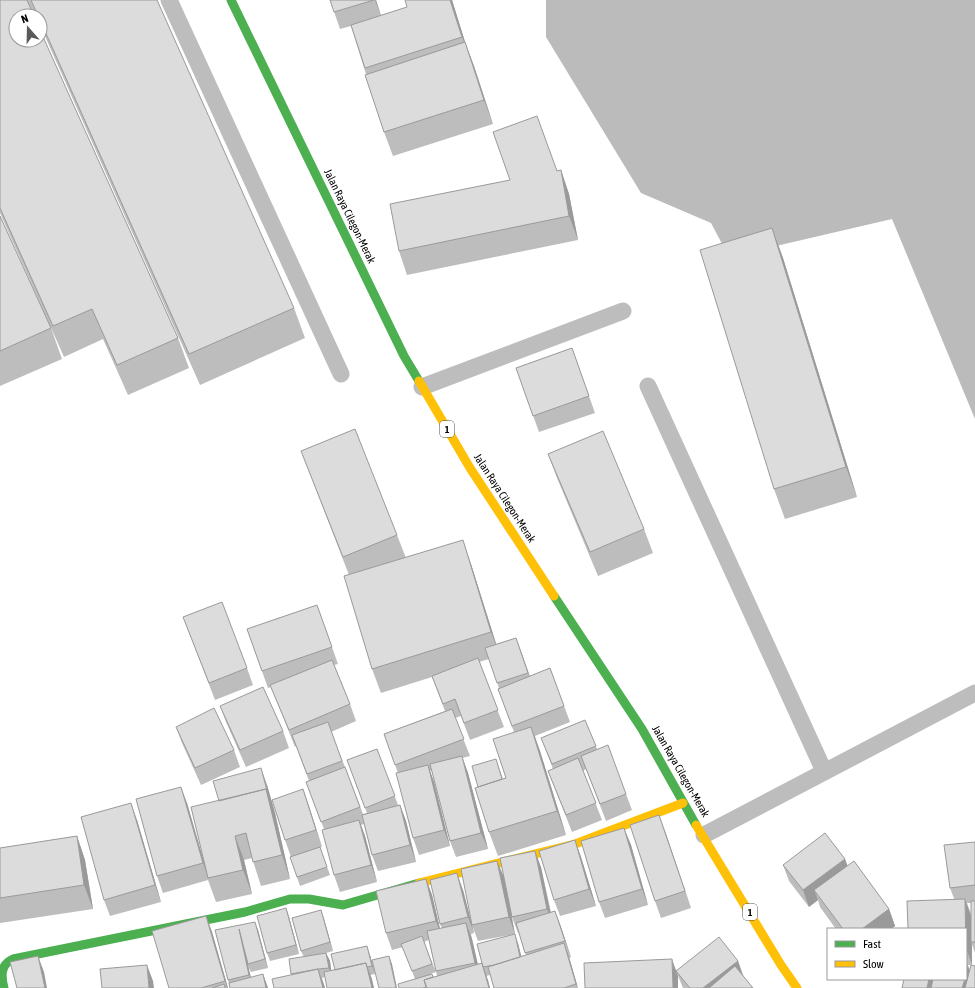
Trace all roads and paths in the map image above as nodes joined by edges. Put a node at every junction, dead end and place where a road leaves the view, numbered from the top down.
1 (36, 0) edge
2 (169, 0) edge
3 (231, 0) edge
4 (0, 16) edge
5 (623, 311) dead end
6 (341, 374) dead end
7 (648, 386) dead end
8 (422, 387) junction
9 (975, 693) edge
10 (824, 771) junction
11 (683, 803) junction
12 (704, 835) junction
13 (4, 988) edge
14 (797, 988) edge

1 - 4 lane
2 - 6 lane
3 - 8 main road, Jalan Raya Cilegon-Merak / 1
5 - 8 lane
7 - 10 lane
8 - 11 main road, Jalan Raya Cilegon-Merak / 1
9 - 10 lane
10 - 12 lane
11 - 12 main road, Jalan Raya Cilegon-Merak / 1
11 - 13 main road
12 - 14 main road, Jalan Raya Cilegon-Merak / 1

